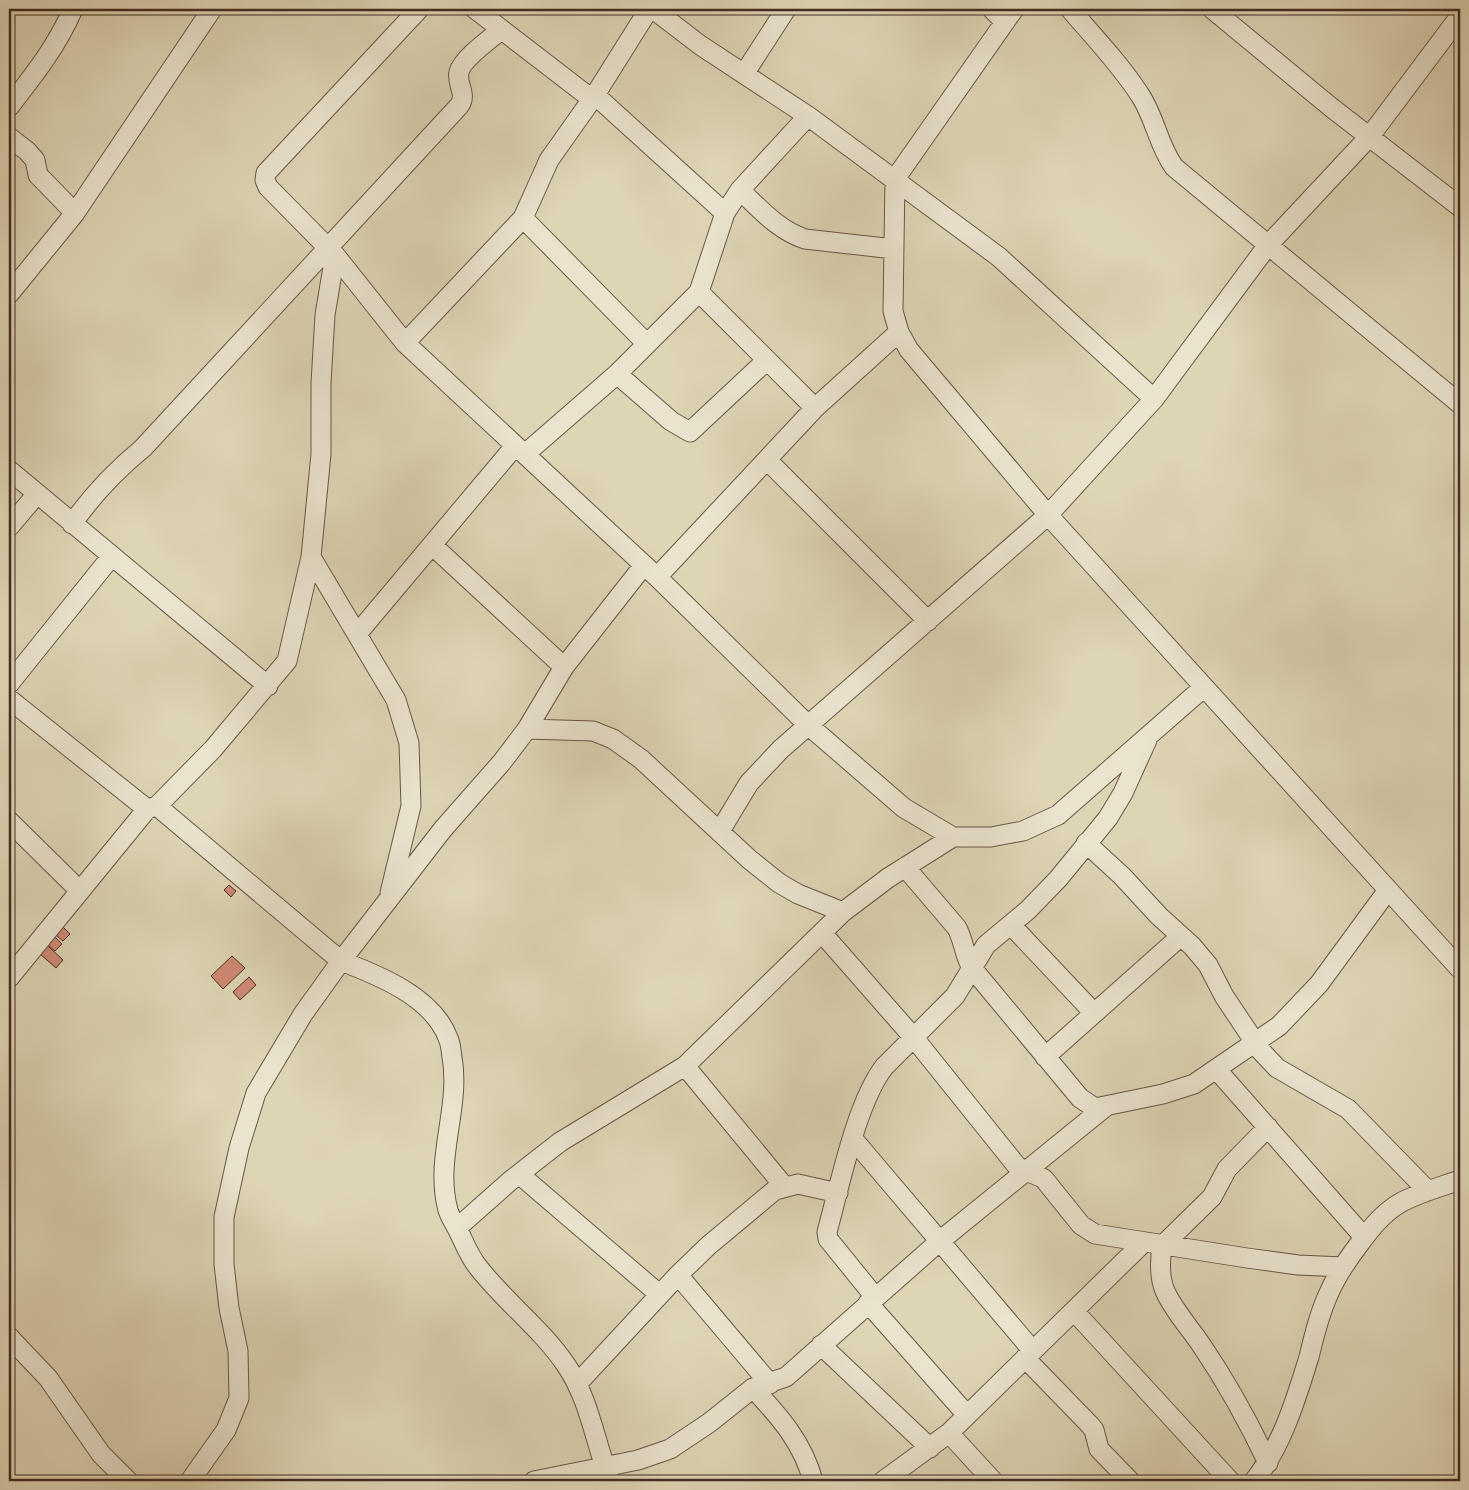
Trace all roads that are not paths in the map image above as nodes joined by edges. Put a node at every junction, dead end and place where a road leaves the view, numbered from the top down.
1 (73, 9) edge
2 (212, 9) edge
3 (418, 9) edge
4 (475, 9) edge
5 (649, 9) edge
6 (653, 9) edge
7 (786, 9) edge
8 (1070, 9) edge
9 (1212, 9) edge
10 (1004, 13) edge
11 (1460, 16) edge
12 (500, 30) junction
13 (744, 74) junction
14 (595, 94) junction
15 (9, 107) edge
16 (808, 116) junction
17 (1370, 136) junction
18 (9, 137) edge
19 (895, 179) junction
20 (740, 190) junction
21 (1460, 208) edge
22 (75, 213) junction
23 (725, 213) junction
24 (524, 218) junction
25 (1268, 245) junction
26 (894, 249) junction
27 (331, 251) junction
28 (699, 292) junction
29 (9, 294) edge
30 (899, 332) junction
31 (405, 343) junction
32 (647, 344) junction
33 (767, 360) junction
34 (617, 374) junction
35 (1154, 399) junction
36 (1460, 404) edge
37 (815, 408) junction
38 (520, 450) junction
39 (767, 460) junction
40 (9, 470) edge
41 (37, 494) junction
42 (1048, 515) junction
43 (72, 524) junction
44 (9, 528) edge
45 (432, 545) junction
46 (312, 556) junction
47 (111, 557) junction
48 (651, 571) junction
49 (928, 621) junction
50 (357, 634) junction
51 (564, 666) junction
52 (9, 684) edge
53 (268, 686) junction
54 (1203, 688) junction
55 (9, 698) edge
56 (808, 725) junction
57 (527, 729) junction
58 (1149, 736) junction
59 (152, 808) junction
60 (9, 821) edge
61 (720, 831) junction
62 (953, 837) junction
63 (1086, 843) junction
64 (905, 867) junction
65 (79, 890) junction
66 (1388, 890) junction
67 (389, 898) junction
68 (843, 912) junction
69 (1012, 925) junction
70 (822, 933) junction
71 (1181, 936) junction
72 (341, 961) junction
73 (972, 968) junction
74 (1460, 969) edge
75 (9, 978) edge
76 (1094, 1013) junction
77 (914, 1038) junction
78 (1255, 1043) junction
79 (1045, 1057) junction
80 (685, 1066) junction
81 (1217, 1070) junction
82 (1105, 1107) junction
83 (1268, 1127) junction
84 (853, 1139) junction
85 (1024, 1172) junction
86 (519, 1174) junction
87 (1460, 1180) edge
88 (784, 1186) junction
89 (1428, 1191) junction
90 (838, 1193) junction
91 (457, 1228) junction
92 (1364, 1237) junction
93 (941, 1240) junction
94 (1153, 1244) junction
95 (1343, 1267) junction
96 (678, 1275) junction
97 (659, 1294) junction
98 (872, 1300) junction
99 (1074, 1311) junction
100 (9, 1337) edge
101 (821, 1345) junction
102 (1029, 1355) junction
103 (577, 1384) junction
104 (762, 1386) junction
105 (967, 1416) junction
106 (949, 1433) junction
107 (930, 1448) junction
108 (1268, 1463) junction
109 (607, 1474) edge
110 (128, 1481) edge
111 (190, 1481) edge
112 (534, 1481) edge
113 (813, 1481) edge
114 (883, 1481) edge
115 (993, 1481) edge
116 (1130, 1481) edge
117 (1230, 1481) edge
118 (1254, 1481) edge

1 - 15 street
2 - 22 street
3 - 27 street
4 - 12 street
5 - 14 street
6 - 13 street
7 - 13 street
8 - 25 street
9 - 17 street
10 - 19 street
11 - 17 street
12 - 14 street
12 - 27 street
13 - 16 street
14 - 23 street
14 - 24 street
16 - 19 street
16 - 20 street
17 - 21 street
17 - 25 street
18 - 22 street
19 - 26 street
19 - 35 street
20 - 23 street
20 - 26 street
22 - 29 street
23 - 28 street
24 - 31 street
24 - 32 street
25 - 35 street
25 - 36 street
26 - 30 street
27 - 31 street
27 - 43 street
27 - 46 street
28 - 32 street
28 - 33 street
30 - 37 street
30 - 42 street
31 - 38 street
32 - 34 street
33 - 34 street
33 - 37 street
34 - 38 street
35 - 42 street
37 - 39 street
38 - 45 street
38 - 48 street
39 - 48 street
39 - 49 street
40 - 41 street
41 - 43 street
41 - 44 street
42 - 49 street
42 - 54 street
43 - 47 street
45 - 50 street
45 - 51 street
46 - 50 street
46 - 53 street
47 - 52 street
47 - 53 street
48 - 51 street
48 - 56 street
49 - 56 street
50 - 67 street
51 - 57 street
53 - 59 street
54 - 58 street
54 - 66 street
55 - 59 street
56 - 61 street
56 - 62 street
57 - 61 street
57 - 67 street
58 - 62 street
58 - 63 street
59 - 65 street
59 - 72 street
60 - 65 street
61 - 68 street
62 - 64 street
63 - 69 street
63 - 71 street
64 - 68 street
64 - 73 street
65 - 75 street
66 - 74 street
66 - 78 street
67 - 72 street
68 - 70 street
69 - 73 street
69 - 76 street
70 - 77 street
70 - 80 street
71 - 76 street
71 - 78 street
72 - 91 street
72 - 111 street
73 - 77 street
73 - 79 street
76 - 79 street
77 - 84 street
77 - 85 street
78 - 81 street
78 - 89 street
79 - 82 street
80 - 86 street
80 - 88 street
81 - 82 street
81 - 83 street
82 - 85 street
83 - 92 street
83 - 94 street
84 - 90 street
84 - 93 street
85 - 93 street
85 - 94 street
86 - 91 street
86 - 97 street
87 - 89 street
88 - 90 street
88 - 96 street
89 - 92 street
90 - 98 street
91 - 103 street
92 - 95 street
93 - 98 street
93 - 102 street
94 - 95 street
94 - 99 street
94 - 108 street
95 - 108 street
96 - 97 street
96 - 104 street
97 - 103 street
98 - 101 street
98 - 105 street
99 - 102 street
99 - 117 street
100 - 110 street
101 - 104 street
101 - 107 street
102 - 105 street
102 - 116 street
103 - 109 street
104 - 109 street
104 - 113 street
105 - 106 street
106 - 107 street
106 - 115 street
107 - 114 street
108 - 118 street
109 - 112 street

